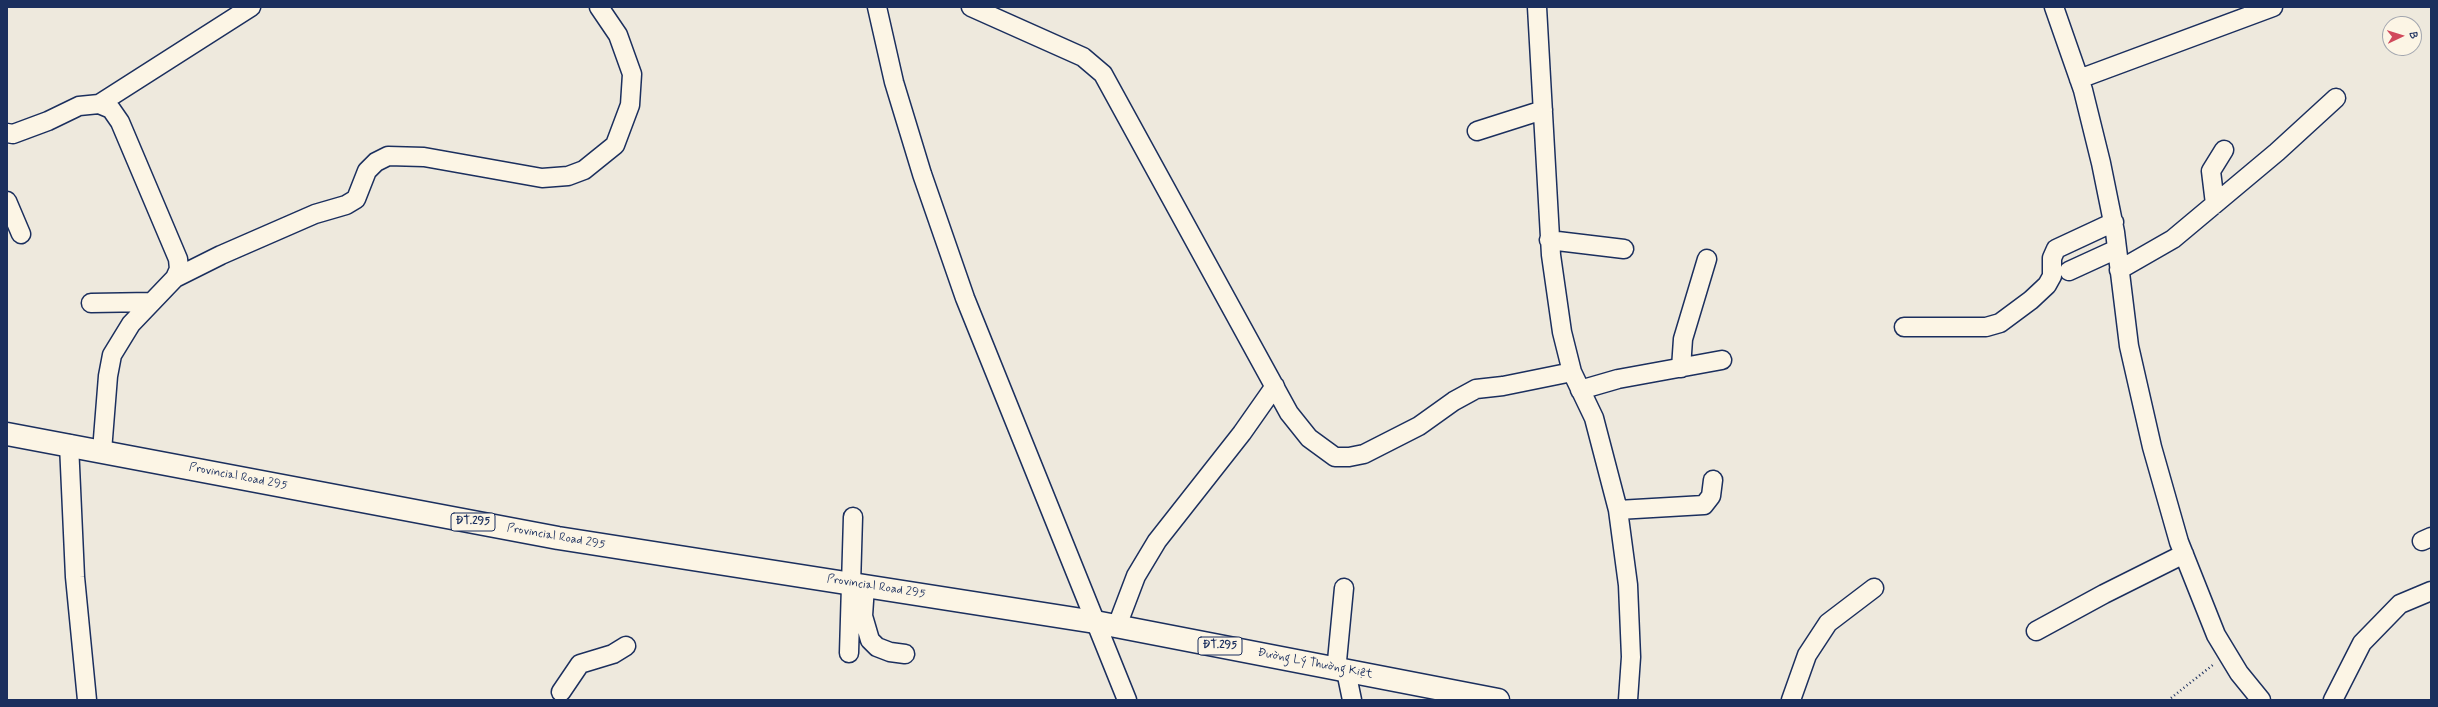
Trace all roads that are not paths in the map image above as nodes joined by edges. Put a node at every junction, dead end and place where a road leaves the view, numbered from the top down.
1 (251, 7) edge
2 (599, 7) edge
3 (877, 7) edge
4 (971, 7) edge
5 (1537, 7) edge
6 (2054, 7) edge
7 (2273, 7) edge
8 (2232, 15) edge
9 (2079, 79) junction
10 (2336, 98) dead end
11 (99, 104) junction
12 (1544, 110) junction
13 (1477, 131) dead end
14 (7, 133) edge
15 (2224, 150) dead end
16 (7, 201) edge
17 (2215, 204) junction
18 (2114, 222) junction
19 (21, 234) dead end
20 (1549, 240) junction
21 (1624, 249) dead end
22 (2117, 249) junction
23 (1707, 259) dead end
24 (2119, 270) junction
25 (2069, 271) dead end
26 (175, 278) junction
27 (152, 302) junction
28 (91, 303) dead end
29 (1904, 327) dead end
30 (1722, 360) dead end
31 (1680, 368) junction
32 (1572, 372) junction
33 (1275, 386) junction
34 (1580, 390) junction
35 (7, 434) edge
36 (69, 444) junction
37 (102, 451) junction
38 (1713, 480) dead end
39 (1618, 510) junction
40 (853, 517) dead end
41 (2184, 554) junction
42 (858, 585) junction
43 (1344, 588) dead end
44 (1874, 588) dead end
45 (2431, 591) edge
46 (942, 597) joint
47 (1095, 622) junction
48 (1117, 626) junction
49 (2036, 631) dead end
50 (626, 646) dead end
51 (849, 653) dead end
52 (906, 654) dead end
53 (1343, 670) junction
54 (561, 692) dead end
55 (87, 700) edge
56 (1127, 700) edge
57 (1352, 700) edge
58 (1498, 700) edge
59 (1628, 700) edge
60 (1791, 700) edge
61 (2261, 700) edge
62 (2333, 700) edge

1 - 11 street
2 - 26 street
3 - 47 street
4 - 33 street
5 - 12 street
6 - 9 street
7 - 8 street
8 - 9 street
9 - 18 street
10 - 17 street
11 - 14 street
11 - 26 street
12 - 13 street
12 - 20 street
15 - 17 street
16 - 19 street
17 - 24 street
18 - 22 street
18 - 29 street
20 - 21 street
20 - 32 street
22 - 24 street
22 - 25 street
23 - 31 street
24 - 41 street
26 - 27 street
27 - 28 street
27 - 37 street
30 - 31 street
31 - 34 street
32 - 33 street
32 - 34 street
33 - 48 street
34 - 39 street
35 - 36 main road, Provincial Road 295 / ĐT.295
36 - 37 main road, Provincial Road 295 / ĐT.295
36 - 55 street
37 - 42 main road, Provincial Road 295 / ĐT.295
38 - 39 street
39 - 59 street
40 - 42 street
41 - 49 street
41 - 61 street
42 - 46 main road, Provincial Road 295 / ĐT.295
42 - 51 street
42 - 52 street
43 - 53 street
44 - 60 street
45 - 62 street
46 - 47 main road, Đường Lý Thường Kiệt / ĐT.295
47 - 48 main road, Đường Lý Thường Kiệt / ĐT.295
47 - 56 street
48 - 53 main road, Đường Lý Thường Kiệt / ĐT.295
50 - 54 street
53 - 57 street
53 - 58 main road, Đường Lý Thường Kiệt / ĐT.295

